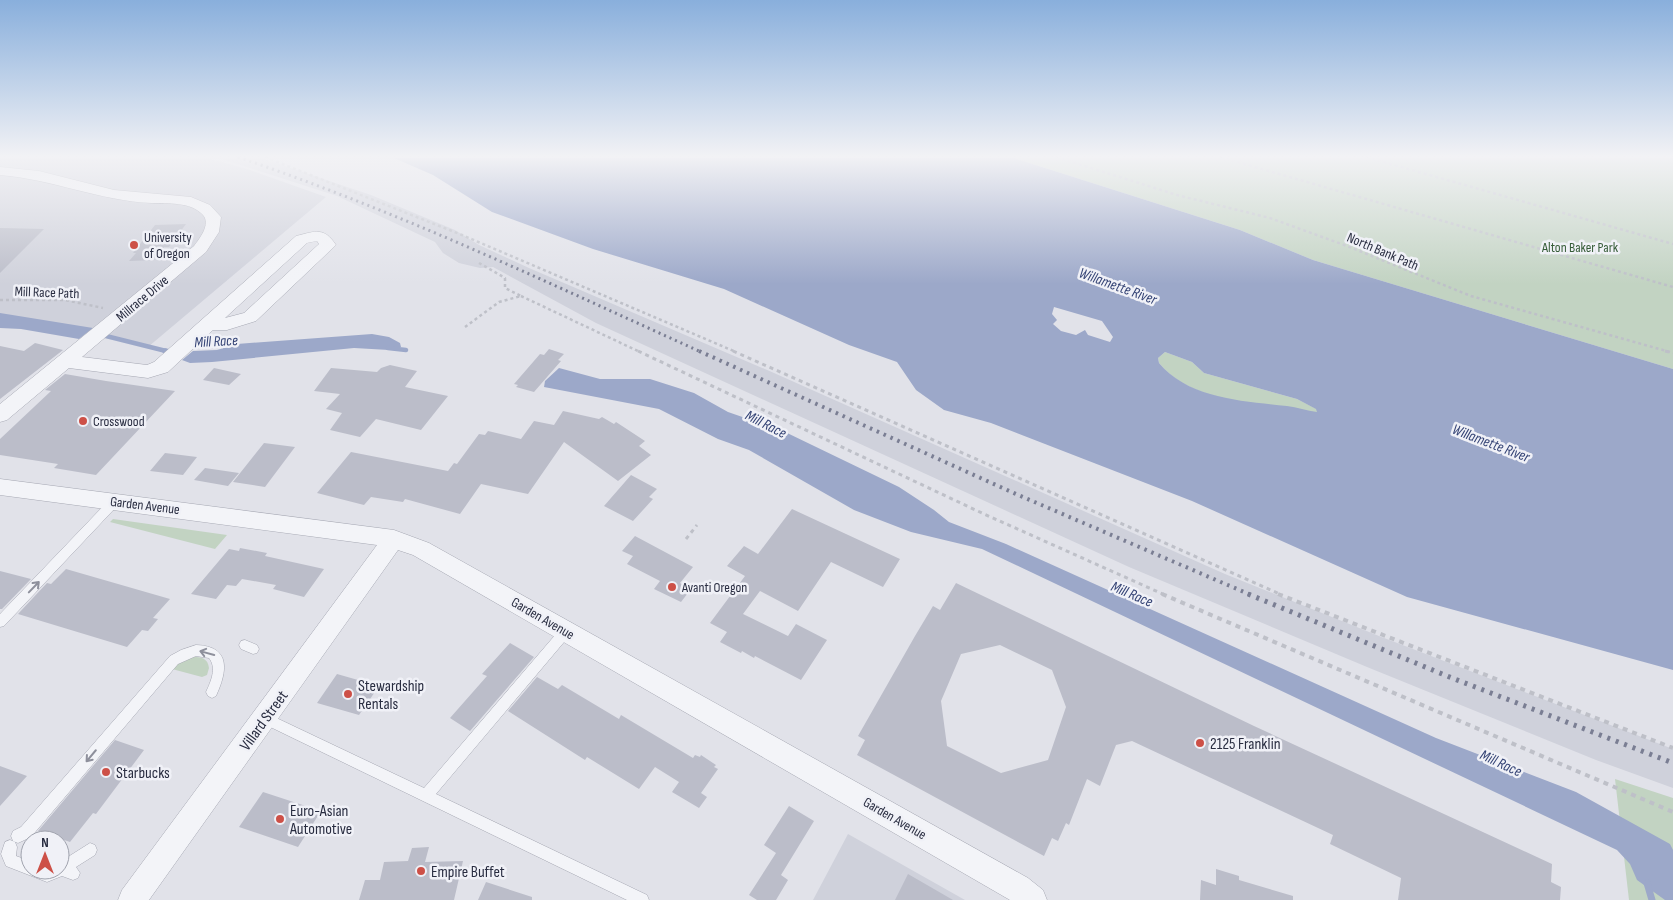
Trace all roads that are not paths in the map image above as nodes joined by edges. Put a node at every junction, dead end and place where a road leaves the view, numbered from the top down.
1 (158, 199) edge
2 (209, 324) junction
3 (73, 355) junction
4 (0, 415) edge
5 (0, 486) edge
6 (115, 502) junction
7 (394, 540) junction
8 (0, 622) edge
9 (566, 631) junction
10 (212, 692) dead end
11 (264, 718) junction
12 (426, 796) junction
13 (28, 830) edge
14 (20, 837) edge
15 (90, 850) dead end
16 (20, 864) edge
17 (70, 868) edge
18 (132, 900) edge
19 (642, 900) edge
20 (1033, 900) edge

1 - 3 street, Millrace Drive
2 - 2 street
2 - 3 street
3 - 4 street, Millrace Drive
5 - 6 street, Garden Avenue
6 - 7 street, Garden Avenue
8 -> 6 lane
7 - 9 street, Garden Avenue
7 - 11 street, Villard Street
9 - 12 lane
9 - 20 street, Garden Avenue
10 -> 13 lane
11 - 12 lane
11 - 18 street, Villard Street
12 - 19 lane
14 -> 16 lane
15 - 17 lane

